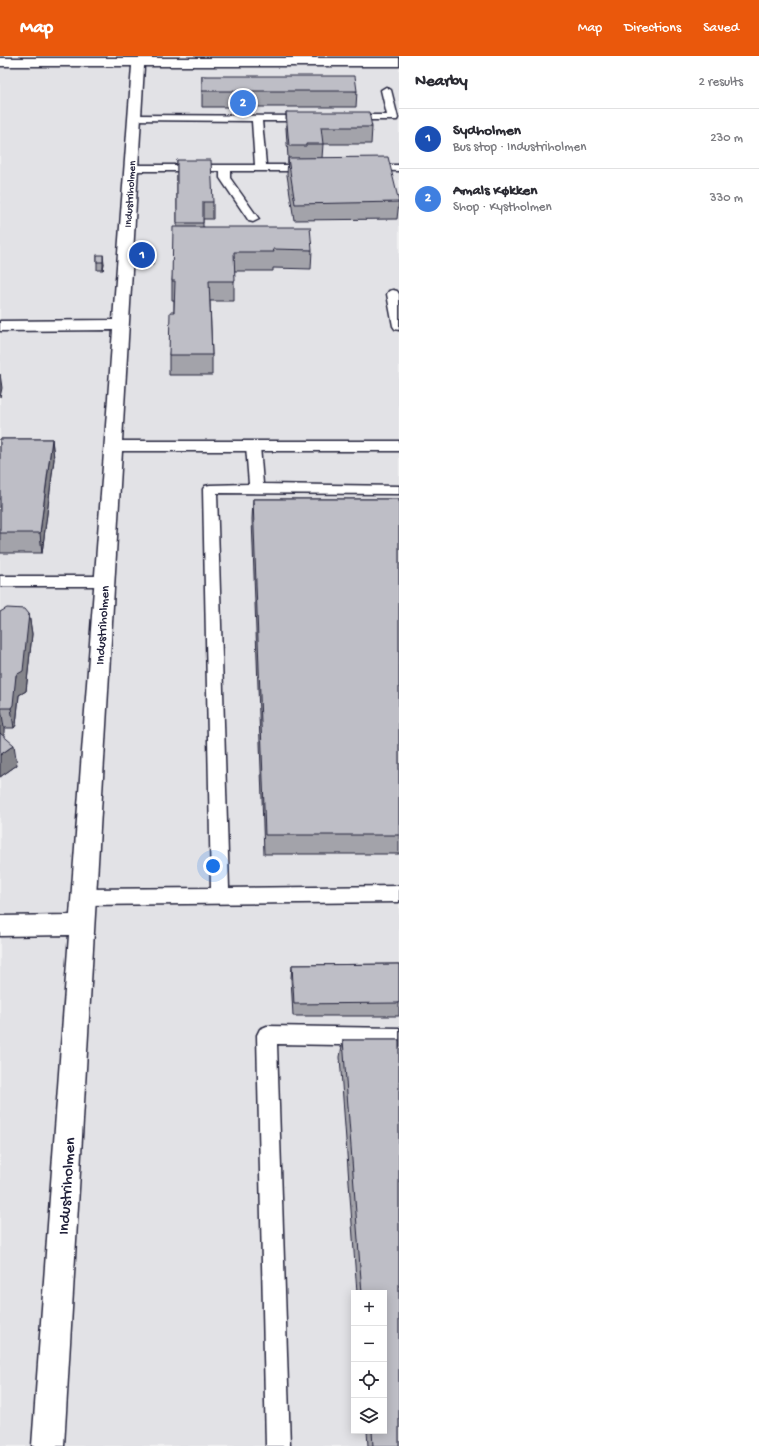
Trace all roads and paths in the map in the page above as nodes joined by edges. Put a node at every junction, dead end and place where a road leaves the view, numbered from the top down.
1 (138, 59) edge
2 (0, 62) edge
3 (399, 62) edge
4 (386, 90) dead end
5 (134, 118) junction
6 (257, 118) junction
7 (317, 118) edge
8 (340, 118) edge
9 (131, 168) junction
10 (225, 168) junction
11 (261, 168) junction
12 (321, 168) edge
13 (360, 168) edge
14 (399, 168) edge
15 (253, 220) dead end
16 (393, 294) dead end
17 (120, 325) junction
18 (0, 326) edge
19 (399, 326) edge
20 (113, 446) junction
21 (253, 446) junction
22 (399, 446) edge
23 (256, 488) junction
24 (399, 490) edge
25 (0, 581) edge
26 (104, 581) junction
27 (399, 894) edge
28 (220, 896) junction
29 (84, 897) junction
30 (82, 925) junction
31 (0, 926) edge
32 (399, 1037) edge
33 (48, 1446) edge
34 (278, 1446) edge

1 - 2 street
1 - 3 street
1 - 5 street, Industriholmen
4 - 8 lane
5 - 6 lane
5 - 9 street, Industriholmen
6 - 7 lane
6 - 11 lane
9 - 10 lane
9 - 17 street, Industriholmen
10 - 11 lane
10 - 15 lane
11 - 12 lane
13 - 14 lane
16 - 19 lane
17 - 18 street
17 - 20 street, Industriholmen
20 - 21 street
20 - 26 street, Industriholmen
21 - 22 street
21 - 23 lane
23 - 24 lane
23 - 28 lane
25 - 26 lane
26 - 29 street, Industriholmen
27 - 28 lane
28 - 29 lane
29 - 30 street, Industriholmen
30 - 31 street
30 - 33 street, Industriholmen
32 - 34 lane

